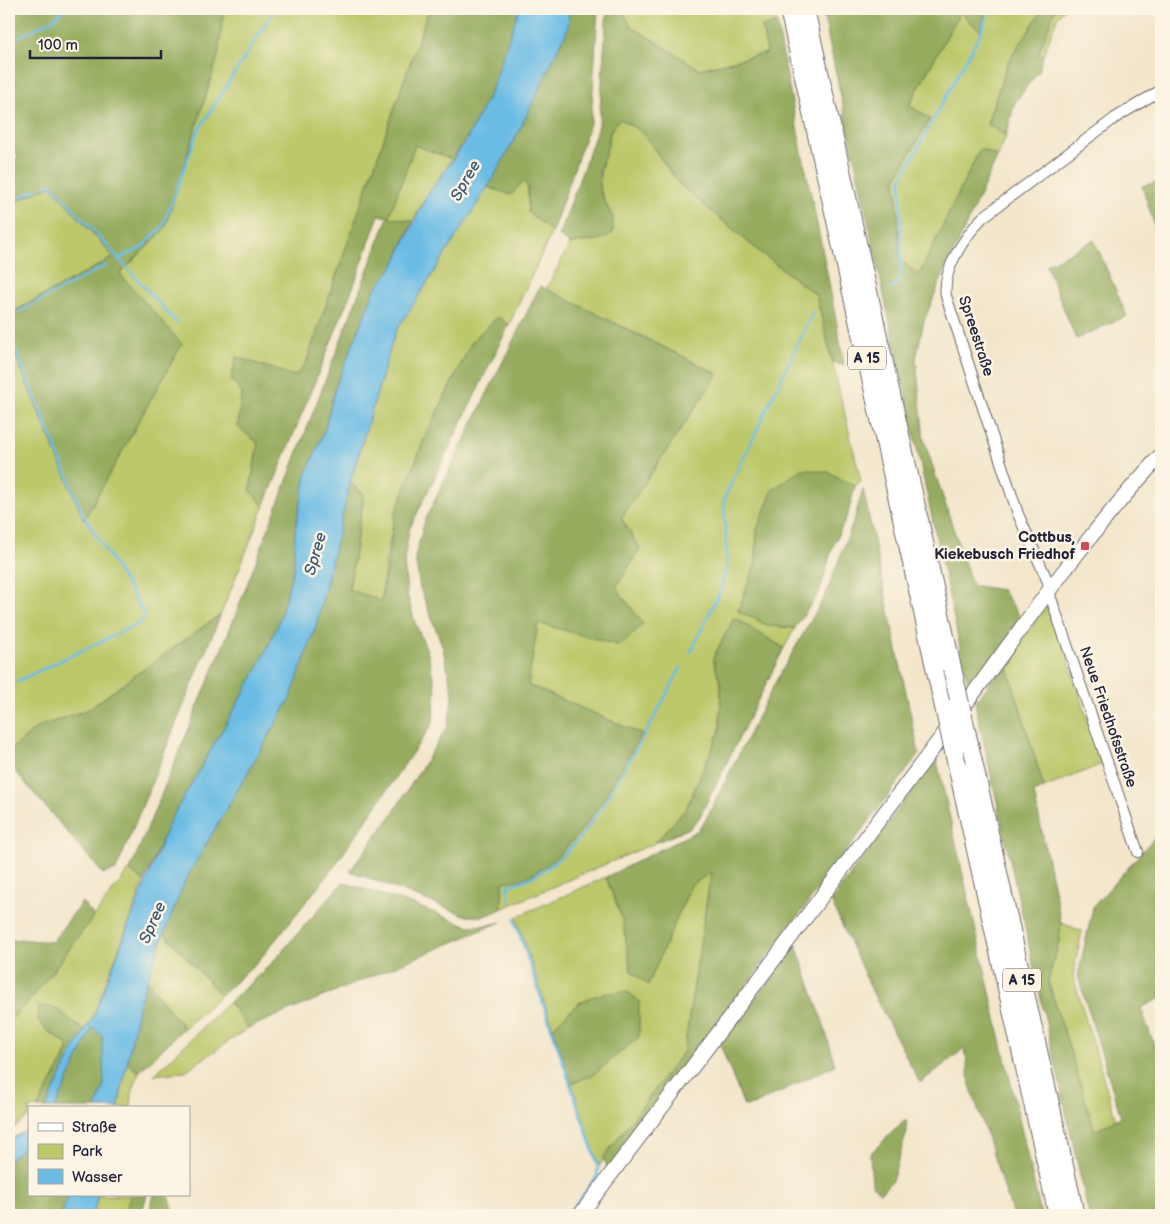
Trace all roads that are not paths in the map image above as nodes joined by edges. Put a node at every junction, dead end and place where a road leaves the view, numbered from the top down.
1 (789, 9) edge
2 (805, 9) edge
3 (1161, 90) edge
4 (1161, 455) edge
5 (1050, 591) junction
6 (1138, 852) dead end
7 (580, 1215) edge
8 (1058, 1215) edge
9 (1075, 1215) edge

1 - 8 highway, A 15, bridge
2 - 9 highway, A 15, bridge
3 - 5 street, Spreestraße
4 - 5 street
5 - 6 street, Neue Friedhofsstraße
5 - 7 street

